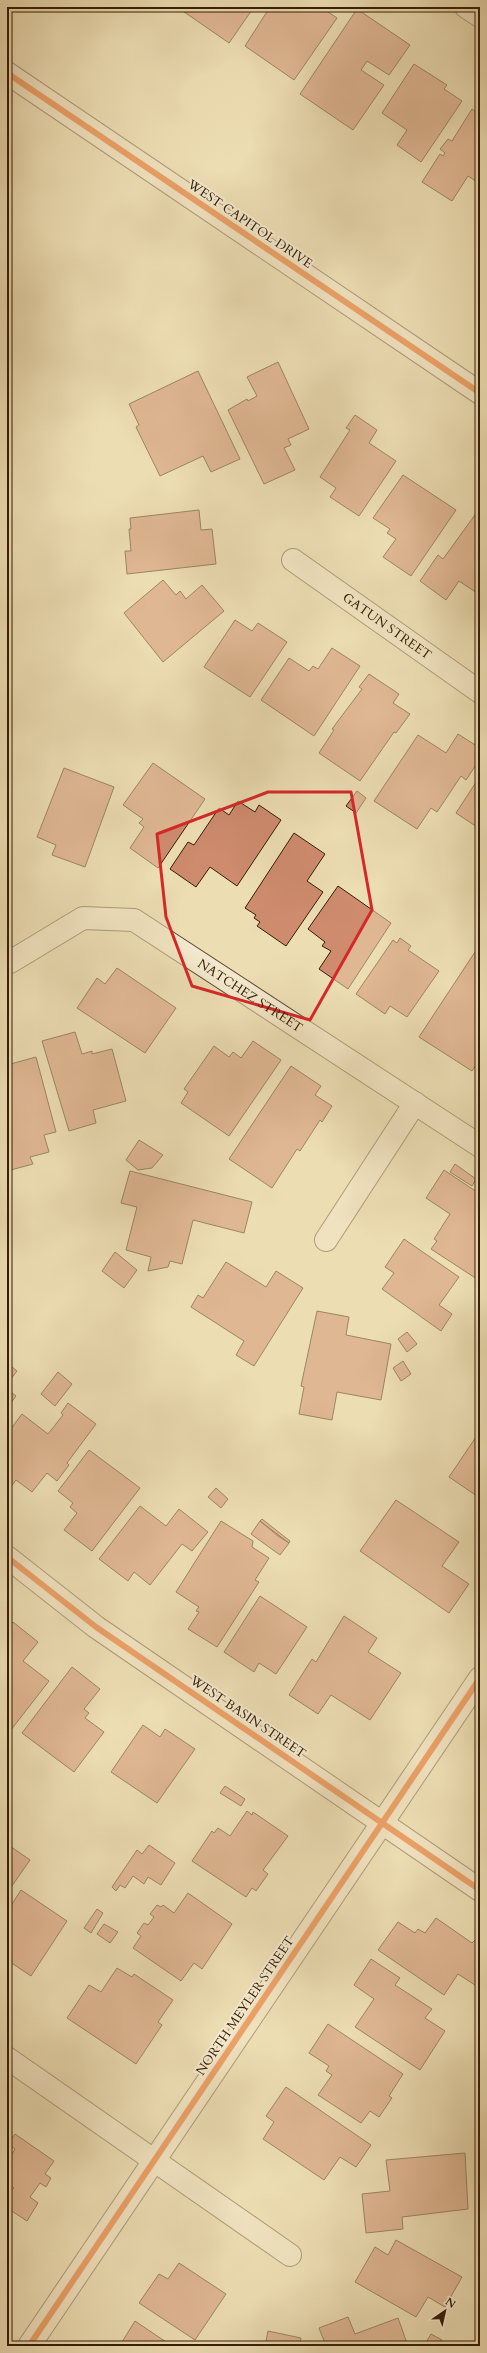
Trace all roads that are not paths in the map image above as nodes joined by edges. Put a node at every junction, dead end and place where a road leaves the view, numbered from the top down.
1 (466, 7) edge
2 (480, 16) edge
3 (7, 73) edge
4 (480, 392) edge
5 (293, 560) dead end
6 (480, 692) edge
7 (10, 962) dead end
8 (415, 1103) junction
9 (480, 1146) edge
10 (326, 1240) dead end
11 (7, 1557) edge
12 (480, 1678) edge
13 (382, 1823) junction
14 (480, 1890) edge
15 (7, 2058) edge
16 (153, 2161) junction
17 (290, 2255) dead end
18 (29, 2346) edge

1 - 2 street
3 - 4 street, WEST CAPITOL DRIVE
5 - 6 street, GATUN STREET
7 - 8 street, NATCHEZ STREET
8 - 9 street, NATCHEZ STREET
8 - 10 street
11 - 13 street, WEST BASIN STREET
12 - 13 street, NORTH MEYLER STREET
13 - 14 street, WEST BASIN STREET
13 - 16 street, NORTH MEYLER STREET
15 - 16 street
16 - 17 street
16 - 18 street, NORTH MEYLER STREET

